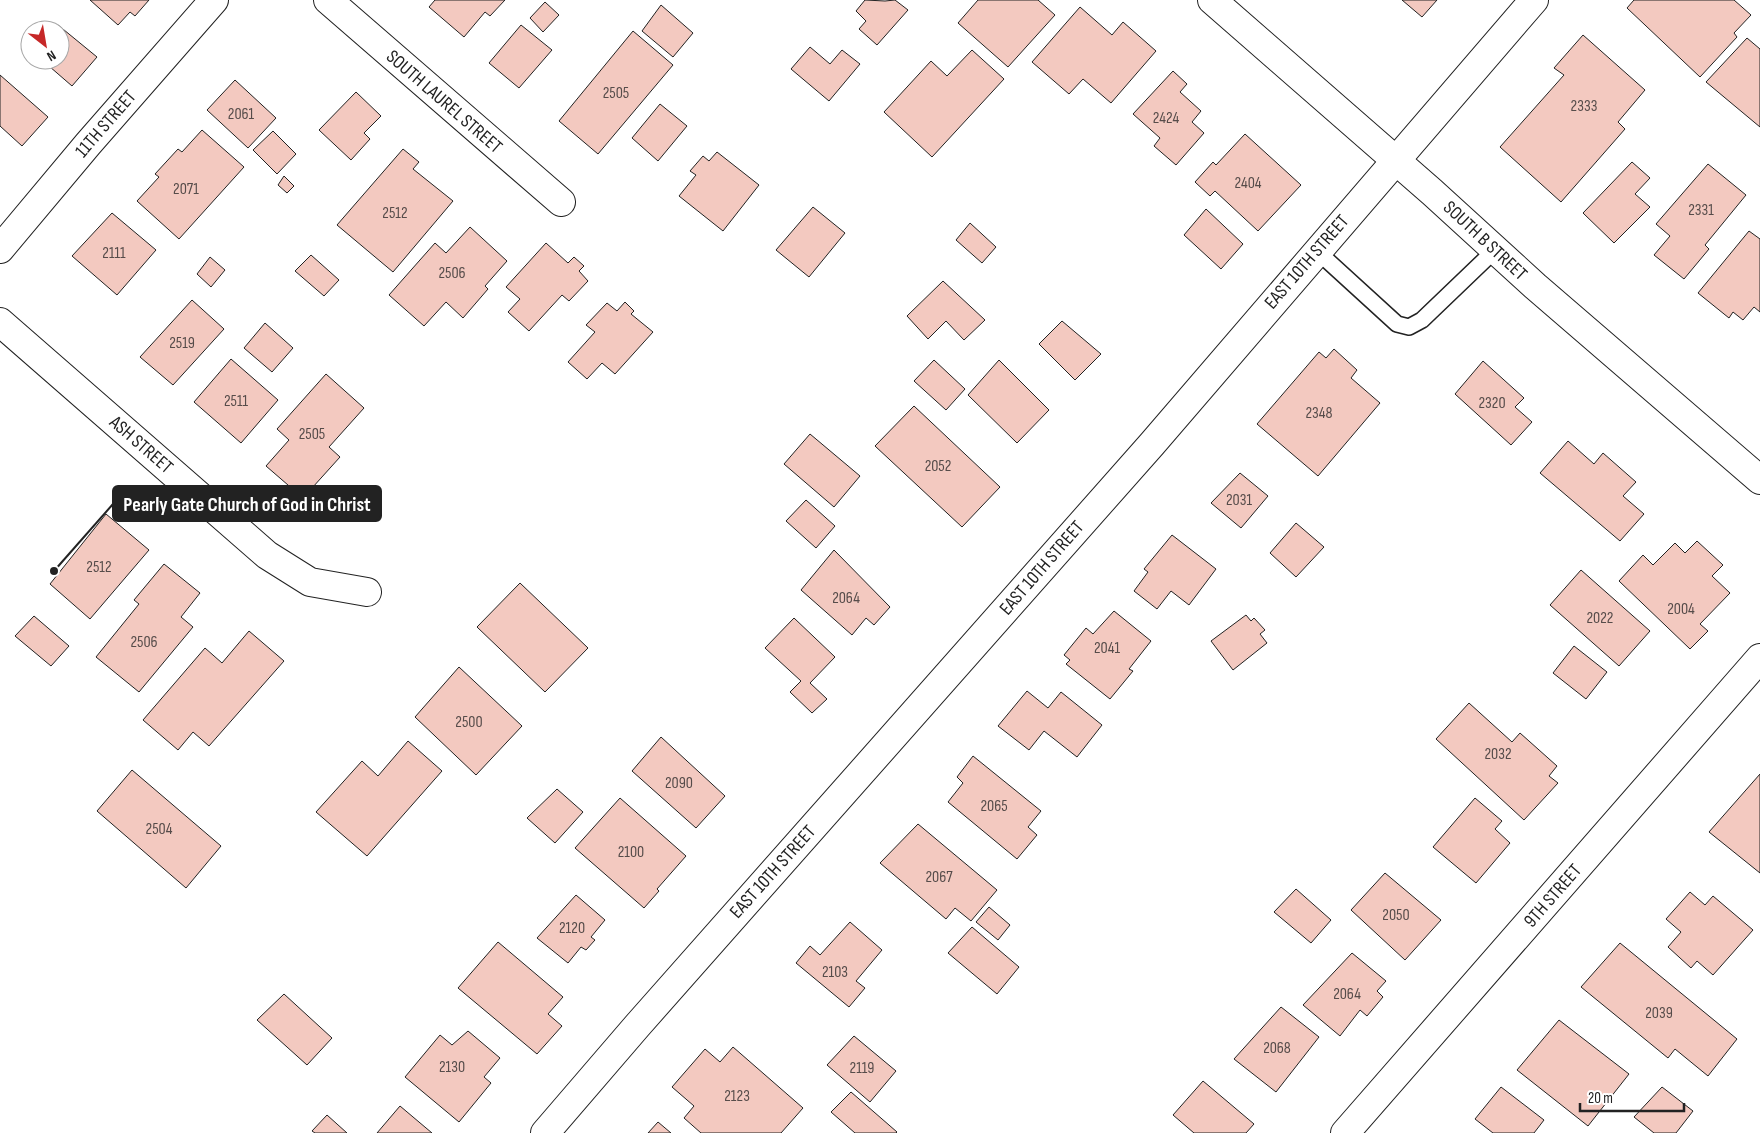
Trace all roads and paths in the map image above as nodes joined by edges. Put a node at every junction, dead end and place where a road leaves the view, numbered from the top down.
1 (214, 0) edge
2 (328, 0) edge
3 (1212, 0) edge
4 (1534, 0) edge
5 (1395, 160) junction
6 (561, 202) dead end
7 (0, 249) edge
8 (1495, 250) junction
9 (1317, 251) junction
10 (0, 322) edge
11 (1760, 480) edge
12 (367, 592) dead end
13 (1760, 658) edge
14 (545, 1133) edge
15 (1345, 1133) edge

1 - 7 street, 11TH STREET
2 - 6 street, SOUTH LAUREL STREET
3 - 5 street, SOUTH B STREET
4 - 5 street, EAST 10TH STREET
5 - 8 street, SOUTH B STREET
5 - 9 street, EAST 10TH STREET
8 - 9 lane
8 - 11 street, SOUTH B STREET
9 - 14 street, EAST 10TH STREET
10 - 12 street, ASH STREET
13 - 15 street, 9TH STREET

